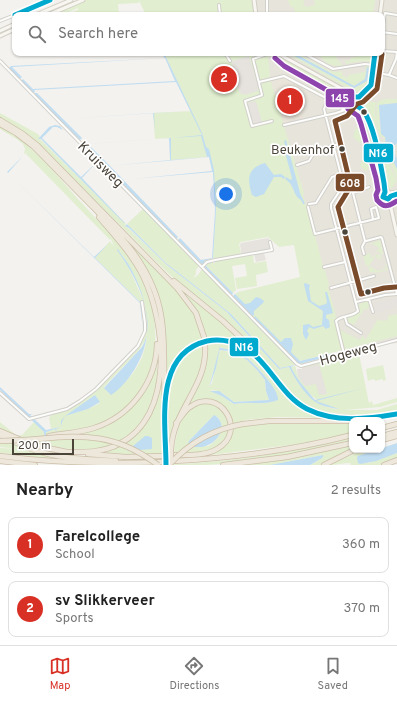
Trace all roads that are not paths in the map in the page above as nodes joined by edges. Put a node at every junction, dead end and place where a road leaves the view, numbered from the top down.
1 (50, 0) edge
2 (71, 0) edge
3 (83, 0) edge
4 (255, 0) edge
5 (266, 0) edge
6 (382, 0) edge
7 (219, 5) dead end
8 (22, 12) edge
9 (43, 12) edge
10 (55, 12) edge
11 (220, 12) edge
12 (256, 12) edge
13 (267, 12) edge
14 (380, 12) edge
15 (385, 14) edge
16 (397, 15) edge
17 (12, 16) edge
18 (0, 22) edge
19 (12, 25) edge
20 (12, 30) edge
21 (0, 31) edge
22 (385, 32) edge
23 (397, 34) edge
24 (0, 36) edge
25 (385, 51) edge
26 (397, 52) edge
27 (226, 56) edge
28 (258, 56) edge
29 (281, 56) edge
30 (283, 56) edge
31 (309, 56) edge
32 (375, 56) edge
33 (287, 60) junction
34 (0, 61) edge
35 (230, 61) dead end
36 (374, 65) junction
37 (372, 72) junction
38 (389, 75) junction
39 (397, 78) edge
40 (259, 82) junction
41 (359, 98) junction
42 (352, 100) junction
43 (359, 104) junction
44 (326, 116) junction
45 (344, 119) dead end
46 (0, 120) edge
47 (272, 121) dead end
48 (0, 124) edge
49 (284, 125) dead end
50 (340, 144) junction
51 (334, 146) junction
52 (297, 165) dead end
53 (341, 175) junction
54 (369, 188) dead end
55 (386, 191) junction
56 (397, 193) edge
57 (390, 197) junction
58 (86, 200) junction
59 (374, 219) junction
60 (360, 222) junction
61 (336, 229) junction
62 (397, 235) edge
63 (365, 241) junction
64 (270, 242) dead end
65 (364, 254) dead end
66 (345, 262) junction
67 (203, 266) junction
68 (324, 267) dead end
69 (160, 270) junction
70 (374, 276) dead end
71 (350, 283) junction
72 (331, 288) dead end
73 (397, 294) edge
74 (369, 299) junction
75 (142, 302) dead end
76 (356, 302) junction
77 (154, 308) junction
78 (373, 312) dead end
79 (345, 317) junction
80 (361, 333) dead end
81 (397, 340) edge
82 (344, 352) junction
83 (300, 366) joint
84 (273, 378) junction
85 (0, 393) edge
86 (166, 400) junction
87 (397, 414) edge
88 (349, 417) edge
89 (380, 417) edge
90 (349, 420) edge
91 (176, 423) junction
92 (397, 424) edge
93 (385, 427) edge
94 (0, 431) edge
95 (397, 432) edge
96 (0, 435) edge
97 (385, 435) edge
98 (349, 436) edge
99 (397, 436) edge
100 (44, 438) junction
101 (385, 439) edge
102 (0, 442) edge
103 (349, 444) edge
104 (168, 450) junction
105 (65, 452) junction
106 (349, 452) edge
107 (0, 456) edge
108 (397, 460) edge
109 (0, 461) edge
110 (145, 462) junction
111 (168, 463) edge
112 (325, 464) edge
113 (35, 465) edge
114 (158, 465) edge
115 (223, 465) edge
116 (384, 465) edge

1 - 8 street
2 - 9 street
3 - 10 street
4 - 12 street
5 - 13 street
6 - 14 street
7 - 11 street
15 - 16 street
17 - 18 street
19 - 21 street
20 - 24 street
22 - 23 street
25 - 26 street
26 - 38 street
27 - 35 street
28 - 40 street
29 - 33 street
30 - 33 street
31 - 36 street
32 - 36 street
33 - 42 street
34 - 67 street, Kruisweg
36 - 37 street
37 - 38 street
37 - 41 street
38 - 39 street
40 - 44 street
40 - 47 street
41 - 42 street
41 - 43 street
42 - 43 street
42 - 44 street
43 - 55 street
44 - 49 street
44 - 51 street
45 - 50 street
46 - 69 highway
48 - 58 highway
50 - 51 street
50 - 53 street
51 - 52 street
51 - 53 street
53 - 61 street
53 - 61 street
54 - 60 street
55 - 57 street
55 - 57 street
56 - 57 street
57 - 62 street
58 - 77 highway
58 - 86 highway
59 - 59 street
59 - 60 street
60 - 61 street
60 - 63 street
61 - 66 street
63 - 65 street
63 - 73 street
64 - 67 street
66 - 68 street
66 - 71 street
67 - 83 street, Kruisweg
69 - 84 highway
69 - 91 highway, bridge
70 - 71 street
71 - 72 street
71 - 76 street
73 - 74 street
74 - 76 street
74 - 78 street
75 - 85 street
76 - 79 street
77 - 100 highway, bridge
77 - 105 highway
79 - 80 street
79 - 82 street
81 - 82 street, Hogeweg
82 - 83 street, Hogeweg
84 - 86 highway
84 - 88 highway
86 - 104 highway
87 - 89 highway
90 - 111 highway, bridge
91 - 104 highway
91 - 105 highway
92 - 93 highway
94 - 105 highway
95 - 97 highway
96 - 110 highway
98 - 111 highway
99 - 101 highway
100 - 102 highway, bridge
100 - 114 highway, bridge
103 - 115 highway
104 - 111 highway, bridge
106 - 112 highway
107 - 110 highway
108 - 116 highway
109 - 113 highway
110 - 111 highway

